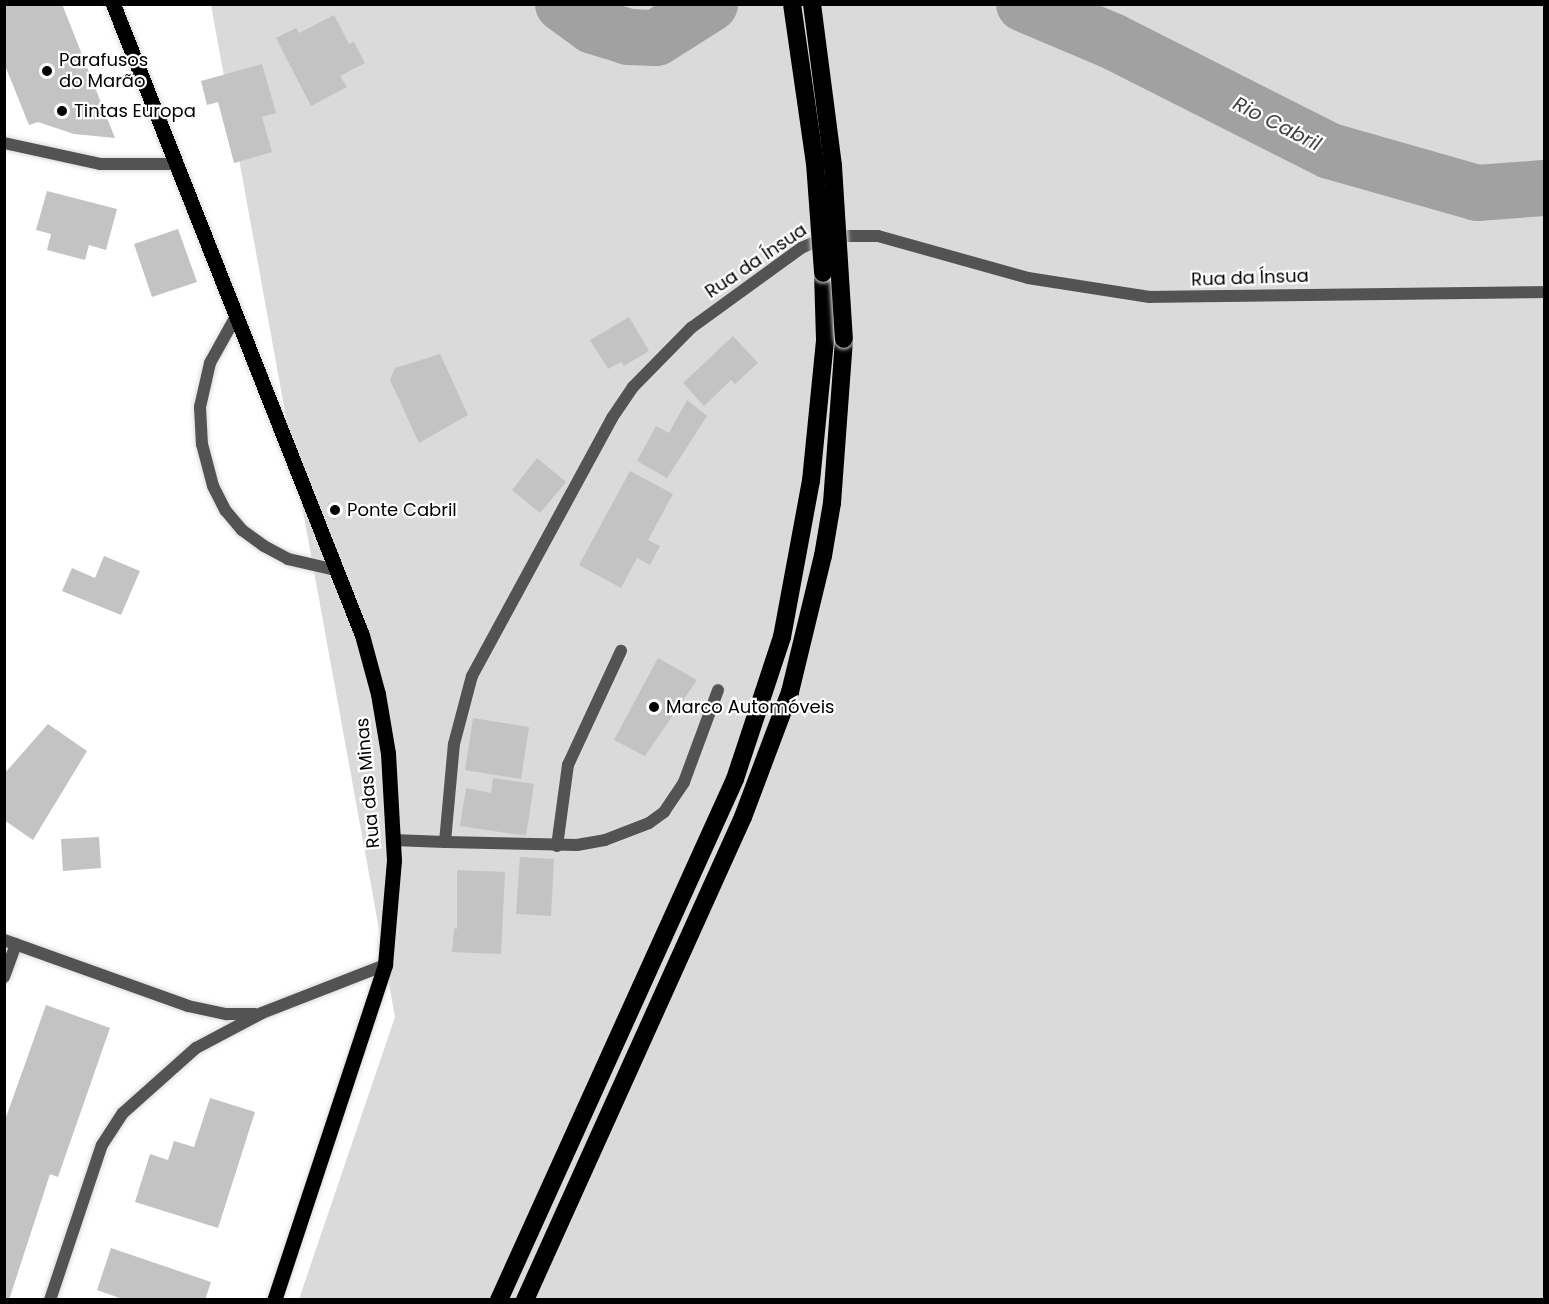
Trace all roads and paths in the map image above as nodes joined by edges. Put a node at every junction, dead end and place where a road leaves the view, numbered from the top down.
1 (113, 4) edge
2 (792, 4) edge
3 (812, 4) edge
4 (4, 143) edge
5 (175, 164) junction
6 (1545, 292) edge
7 (234, 318) junction
8 (336, 570) junction
9 (621, 651) dead end
10 (718, 690) dead end
11 (393, 840) junction
12 (445, 842) junction
13 (557, 846) junction
14 (10, 942) edge
15 (385, 965) junction
16 (4, 977) edge
17 (262, 1013) junction
18 (50, 1299) edge
19 (274, 1299) edge
20 (499, 1299) edge
21 (525, 1299) edge

1 - 5 main road, Rua das Minas
2 - 20 highway, bridge
3 - 21 highway, bridge
4 - 5 street
5 - 7 main road, Rua das Minas
6 - 12 street, Rua da Ínsua
7 - 8 main road, Rua das Minas
7 - 8 street
8 - 11 main road, Rua das Minas
9 - 13 street
10 - 13 street
11 - 12 street
11 - 15 main road, Rua das Minas
12 - 13 street
14 - 16 street
14 - 17 street
15 - 17 street
15 - 19 main road, Rua das Minas
17 - 18 street

